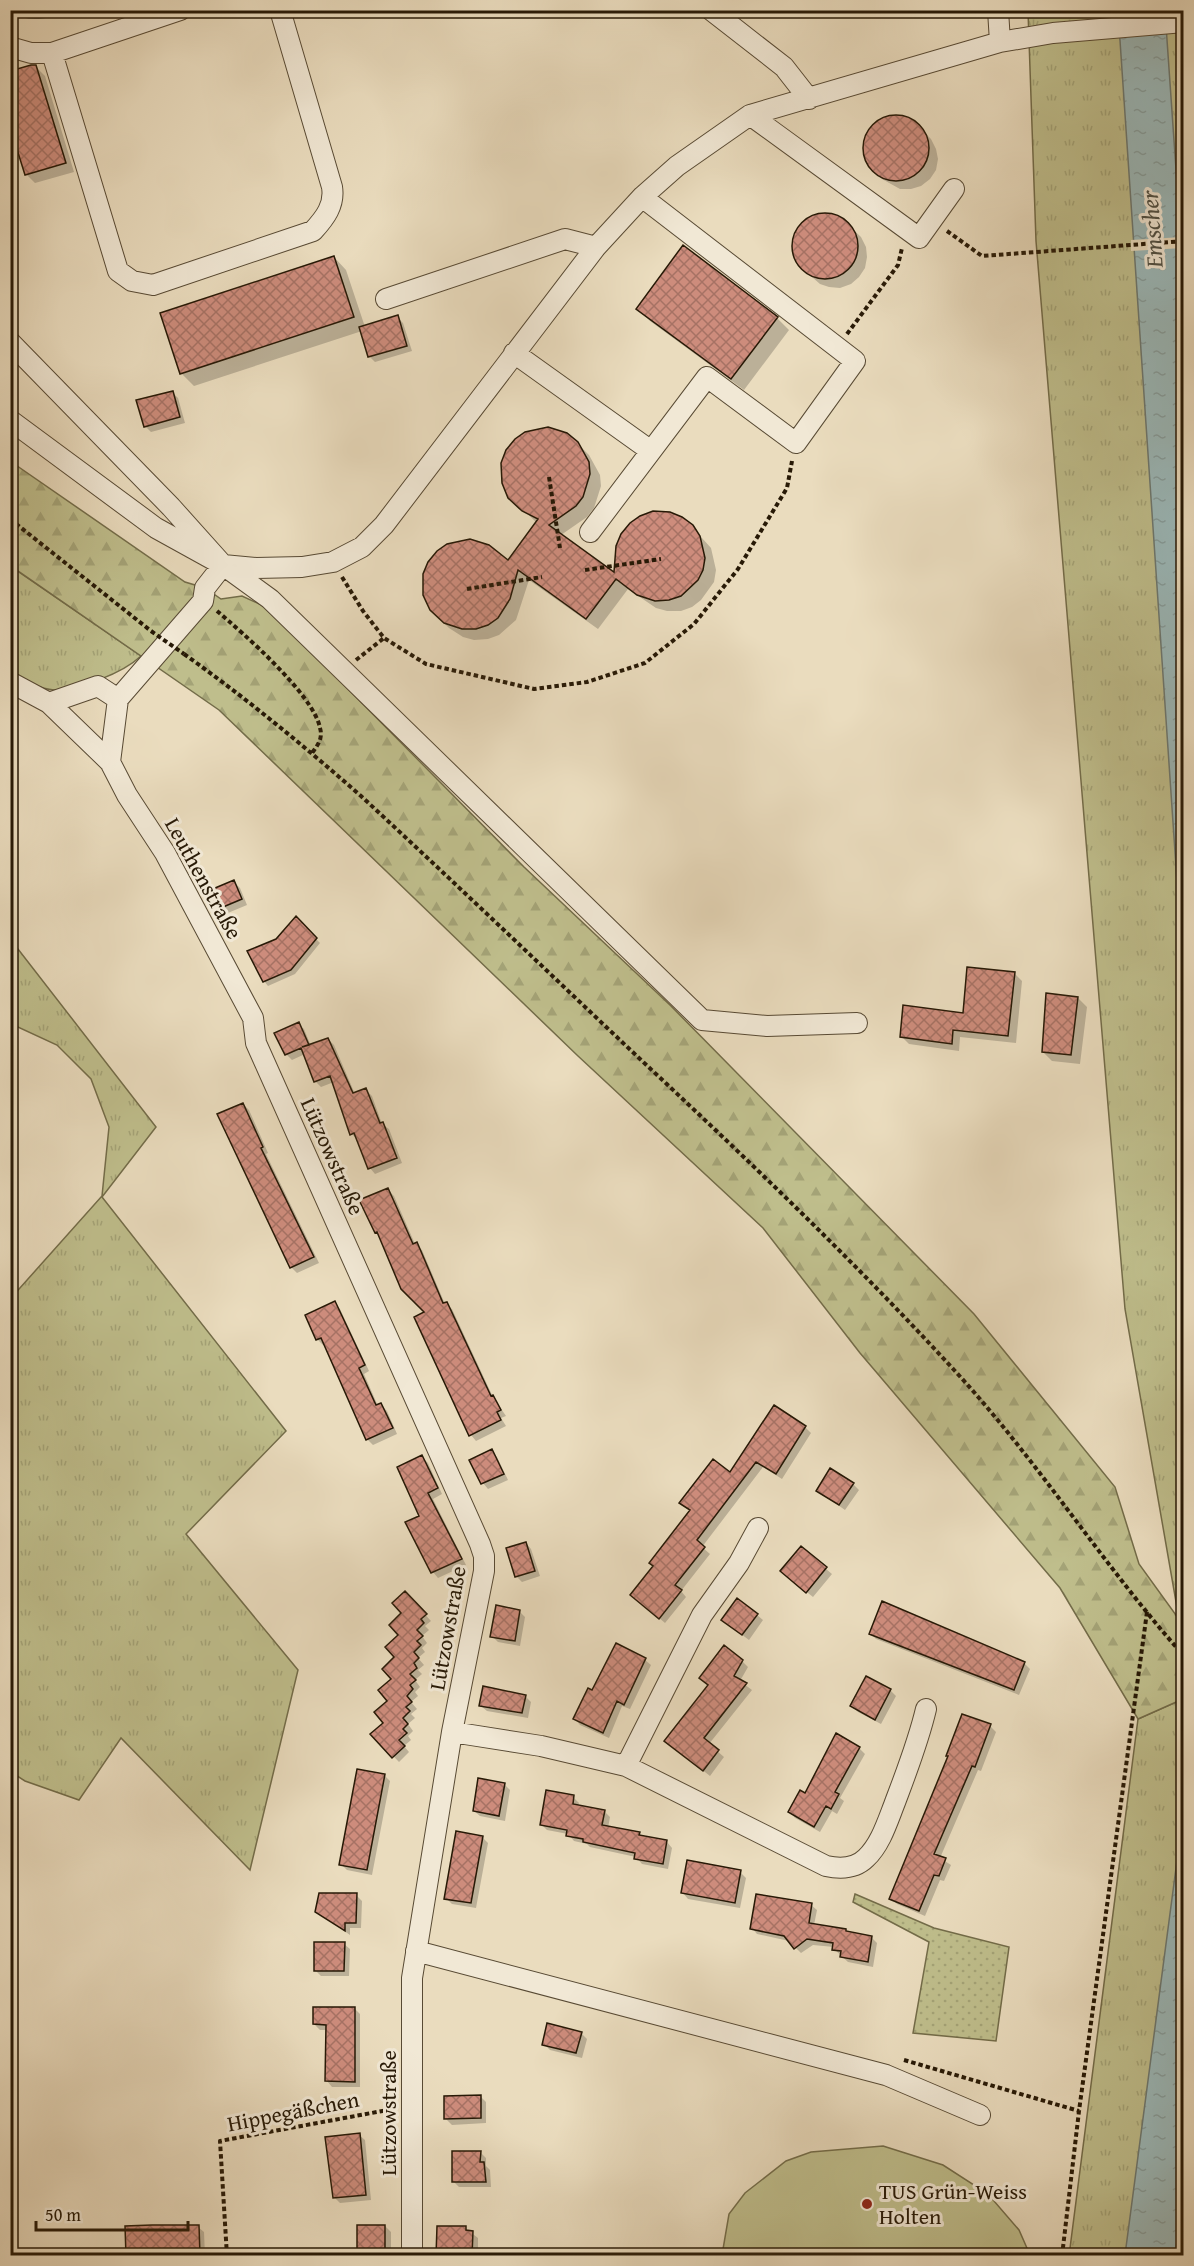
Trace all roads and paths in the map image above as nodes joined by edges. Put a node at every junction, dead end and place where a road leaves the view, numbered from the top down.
1 (180, 10) edge
2 (280, 10) edge
3 (711, 10) edge
4 (998, 10) edge
5 (159, 14) edge
6 (1184, 22) edge
7 (1000, 42) junction
8 (10, 47) edge
9 (52, 53) junction
10 (809, 99) junction
11 (750, 115) junction
12 (954, 189) dead end
13 (642, 197) junction
14 (932, 220) junction
15 (907, 230) junction
16 (1184, 241) edge
17 (596, 247) junction
18 (386, 299) dead end
19 (10, 342) edge
20 (837, 347) junction
21 (514, 353) junction
22 (10, 420) edge
23 (796, 443) junction
24 (651, 451) junction
25 (549, 477) dead end
26 (10, 519) edge
27 (590, 532) dead end
28 (560, 548) dead end
29 (661, 559) dead end
30 (333, 562) junction
31 (223, 565) junction
32 (585, 570) dead end
33 (542, 577) dead end
34 (467, 588) dead end
35 (203, 601) junction
36 (384, 638) junction
37 (343, 670) junction
38 (10, 682) edge
39 (118, 699) junction
40 (50, 703) junction
41 (312, 753) junction
42 (110, 762) junction
43 (254, 1018) joint
44 (857, 1023) dead end
45 (758, 1528) dead end
46 (1147, 1612) junction
47 (1184, 1656) edge
48 (926, 1709) dead end
49 (452, 1732) junction
50 (626, 1766) junction
51 (416, 1951) junction
52 (413, 2105) junction
53 (980, 2115) dead end
54 (227, 2256) edge
55 (412, 2256) edge
56 (1062, 2256) edge

1 - 5 street
2 - 9 street
3 - 10 street
4 - 7 street
5 - 9 street
6 - 7 street
7 - 10 street
8 - 9 street
10 - 11 street
11 - 13 street
11 - 15 street
12 - 14 street
13 - 17 street
13 - 20 street
14 - 15 street
14 - 16 path
15 - 20 path
17 - 18 street
17 - 21 street
19 - 31 street
20 - 23 street
21 - 24 street
21 - 30 street
22 - 31 street
23 - 24 street
23 - 36 path
24 - 27 street
25 - 28 path
26 - 41 path, bridge
29 - 32 path
30 - 31 street
30 - 36 path
31 - 35 street
31 - 37 street
33 - 34 path
35 - 39 street
35 - 41 path
36 - 37 path
37 - 44 street
38 - 40 street, Leuthenstraße
39 - 40 street
39 - 42 street
40 - 42 street, Leuthenstraße
41 - 46 path
42 - 43 street, Leuthenstraße
43 - 49 street, Lützowstraße
45 - 50 street
46 - 47 path
46 - 56 path
48 - 50 street
49 - 50 street
49 - 51 street, Lützowstraße
51 - 52 street, Lützowstraße
51 - 53 street
52 - 54 path, Hippegäßchen
52 - 55 street, Lützowstraße

